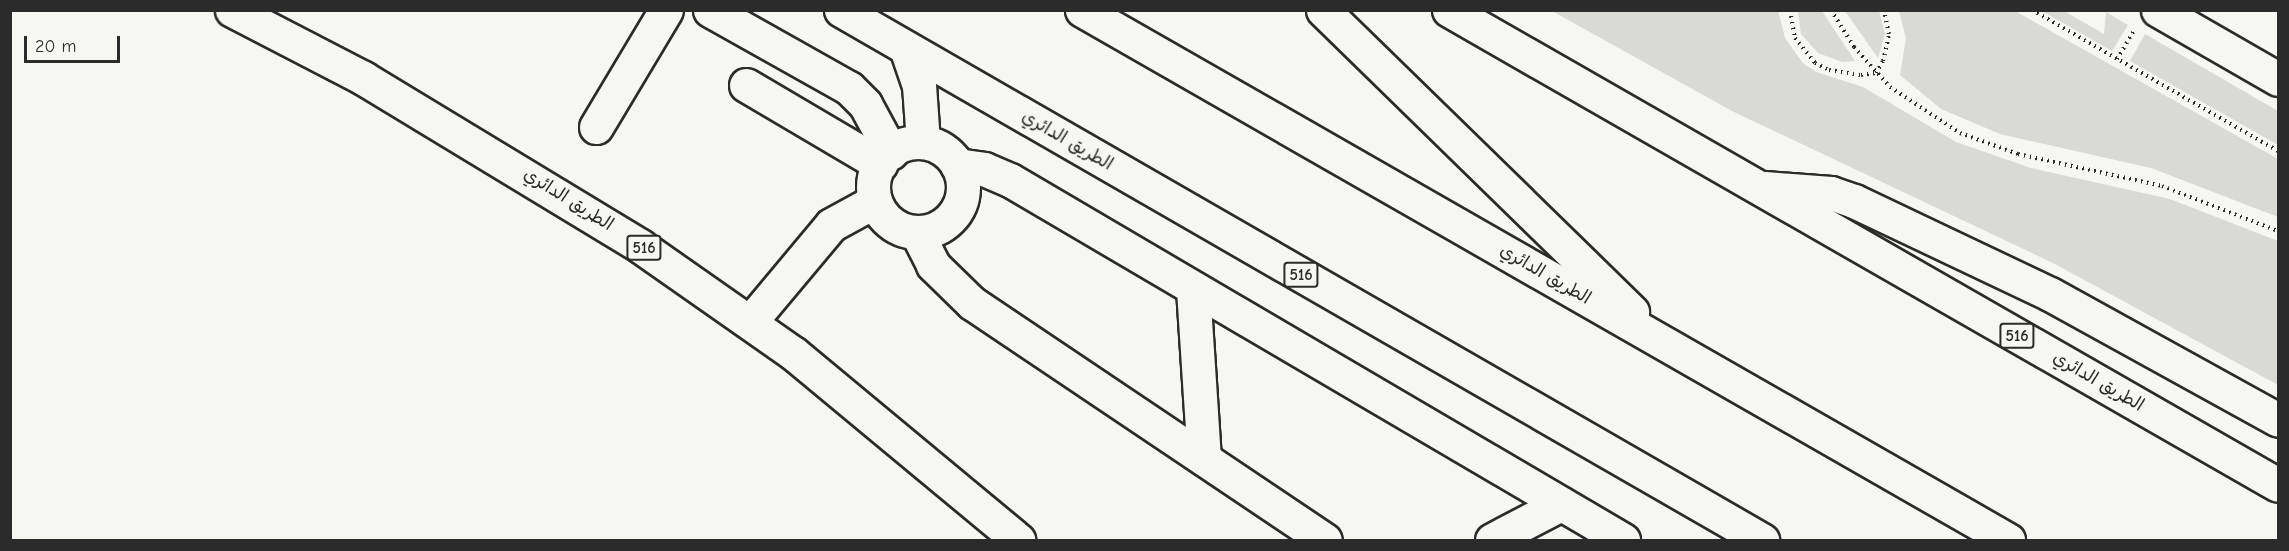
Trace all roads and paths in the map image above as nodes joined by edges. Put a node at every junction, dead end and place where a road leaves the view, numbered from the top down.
1 (232, 10) edge
2 (666, 10) edge
3 (710, 10) edge
4 (841, 10) edge
5 (1082, 10) edge
6 (1323, 10) edge
7 (1449, 10) edge
8 (1790, 10) edge
9 (1831, 10) edge
10 (1884, 10) edge
11 (2032, 10) edge
12 (2149, 15) edge
13 (906, 48) junction
14 (2117, 60) junction
15 (1876, 73) junction
16 (2278, 79) edge
17 (746, 85) dead end
18 (596, 127) dead end
19 (923, 142) junction
20 (2278, 151) edge
21 (885, 158) junction
22 (957, 165) junction
23 (1756, 187) junction
24 (875, 201) junction
25 (2278, 231) edge
26 (917, 233) junction
27 (1192, 289) junction
28 (750, 322) junction
29 (1661, 340) junction
30 (2278, 420) edge
31 (1204, 459) junction
32 (2278, 485) edge
33 (1561, 504) junction
34 (1018, 540) edge
35 (1324, 540) edge
36 (1492, 540) edge
37 (1623, 540) edge
38 (1762, 540) edge
39 (2008, 540) edge

1 - 28 main road, الطريق الدائري / 516
2 - 18 main road
3 - 21 main road
4 - 13 main road, الطريق الدائري / 516
5 - 29 main road, الطريق الدائري
6 - 29 main road
7 - 23 main road, الطريق الدائري / 516
8 - 15 path
9 - 15 path
10 - 15 path
11 - 14 path
12 - 14 path
12 - 16 main road
13 - 19 main road
13 - 38 main road, الطريق الدائري / 516
14 - 20 path
15 - 25 path
17 - 21 main road
19 - 21 main road
19 - 22 main road
21 - 24 main road
22 - 26 main road
22 - 27 main road
23 - 30 main road
23 - 32 main road, الطريق الدائري / 516
24 - 26 main road
24 - 28 main road
26 - 31 main road
27 - 31 main road
27 - 33 main road
28 - 34 main road, الطريق الدائري / 516
29 - 39 main road, الطريق الدائري
31 - 35 main road
33 - 36 main road
33 - 37 main road

